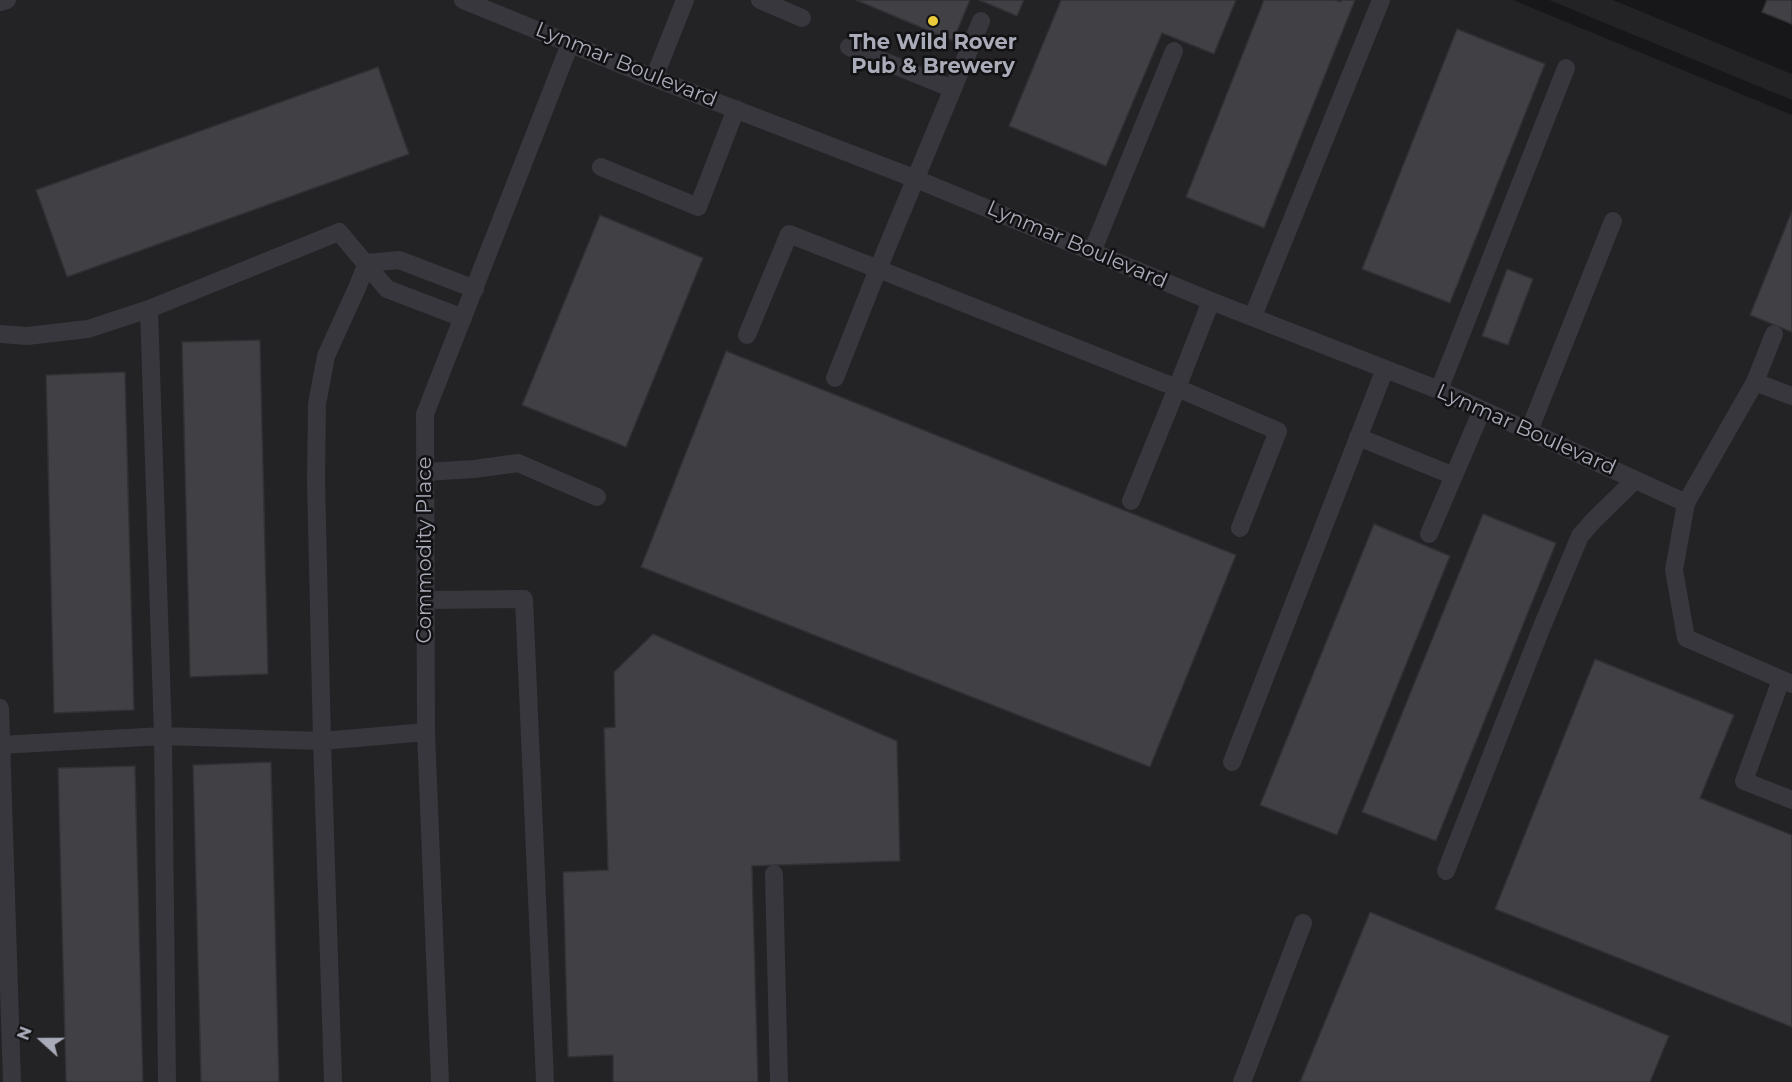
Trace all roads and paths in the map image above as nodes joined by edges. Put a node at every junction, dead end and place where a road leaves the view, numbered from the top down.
1 (463, 0) edge
2 (685, 0) edge
3 (760, 0) edge
4 (1381, 0) edge
5 (485, 4) edge
6 (802, 18) dead end
7 (981, 21) dead end
8 (570, 44) junction
9 (849, 47) dead end
10 (1174, 51) dead end
11 (1566, 68) dead end
12 (654, 78) junction
13 (953, 89) junction
14 (736, 109) junction
15 (601, 167) dead end
16 (916, 179) junction
17 (1613, 221) dead end
18 (1092, 252) junction
19 (367, 264) junction
20 (878, 269) junction
21 (475, 289) junction
22 (1211, 301) junction
23 (149, 309) junction
24 (1253, 316) junction
25 (463, 318) junction
26 (0, 334) edge
27 (1774, 334) dead end
28 (747, 335) dead end
29 (1385, 369) junction
30 (835, 378) dead end
31 (1755, 382) junction
32 (1177, 388) junction
33 (1439, 390) junction
34 (1792, 396) edge
35 (1482, 410) junction
36 (1529, 432) junction
37 (1358, 437) junction
38 (425, 472) junction
39 (1454, 476) junction
40 (1635, 480) junction
41 (597, 497) dead end
42 (1131, 501) dead end
43 (1686, 503) junction
44 (1240, 528) dead end
45 (1429, 534) dead end
46 (425, 600) junction
47 (1786, 682) edge
48 (0, 708) edge
49 (426, 732) junction
50 (163, 736) junction
51 (322, 741) junction
52 (1, 745) edge
53 (1232, 762) dead end
54 (1792, 800) edge
55 (1446, 871) dead end
56 (774, 874) dead end
57 (1303, 923) dead end
58 (12, 1082) edge
59 (167, 1082) edge
60 (333, 1082) edge
61 (440, 1082) edge
62 (545, 1082) edge
63 (779, 1082) edge
64 (1242, 1082) edge

1 - 5 lane, Lynmar Boulevard
2 - 12 lane
3 - 6 lane
4 - 24 lane
5 - 8 lane, Lynmar Boulevard
7 - 13 lane
8 - 12 lane, Lynmar Boulevard
8 - 21 lane, Commodity Place
9 - 13 lane
10 - 18 lane
11 - 33 lane
12 - 14 lane, Lynmar Boulevard
13 - 16 lane
14 - 15 lane
14 - 16 lane, Lynmar Boulevard
16 - 18 lane, Lynmar Boulevard
16 - 20 lane
17 - 36 lane
18 - 22 lane, Lynmar Boulevard
19 - 21 lane
19 - 23 lane
19 - 25 lane
19 - 51 lane
20 - 28 lane
20 - 30 lane
20 - 32 lane
21 - 25 lane, Commodity Place
22 - 24 lane, Lynmar Boulevard
22 - 32 lane
23 - 26 lane
23 - 50 lane
24 - 29 lane, Lynmar Boulevard
25 - 38 lane, Commodity Place
27 - 31 lane
29 - 33 lane, Lynmar Boulevard
29 - 37 lane
31 - 34 lane
31 - 43 lane
32 - 42 lane
32 - 44 lane
33 - 35 lane, Lynmar Boulevard
35 - 36 lane, Lynmar Boulevard
35 - 39 lane
36 - 40 lane, Lynmar Boulevard
37 - 39 lane
37 - 53 lane
38 - 41 lane
38 - 46 lane, Commodity Place
39 - 45 lane
40 - 43 lane, Lynmar Boulevard
40 - 55 lane
43 - 47 lane
46 - 49 lane, Commodity Place
46 - 62 lane
47 - 54 lane
48 - 52 lane
49 - 51 lane
49 - 61 lane, Commodity Place
50 - 51 lane
50 - 52 lane
50 - 59 lane
51 - 60 lane
52 - 58 lane
56 - 63 lane
57 - 64 lane

